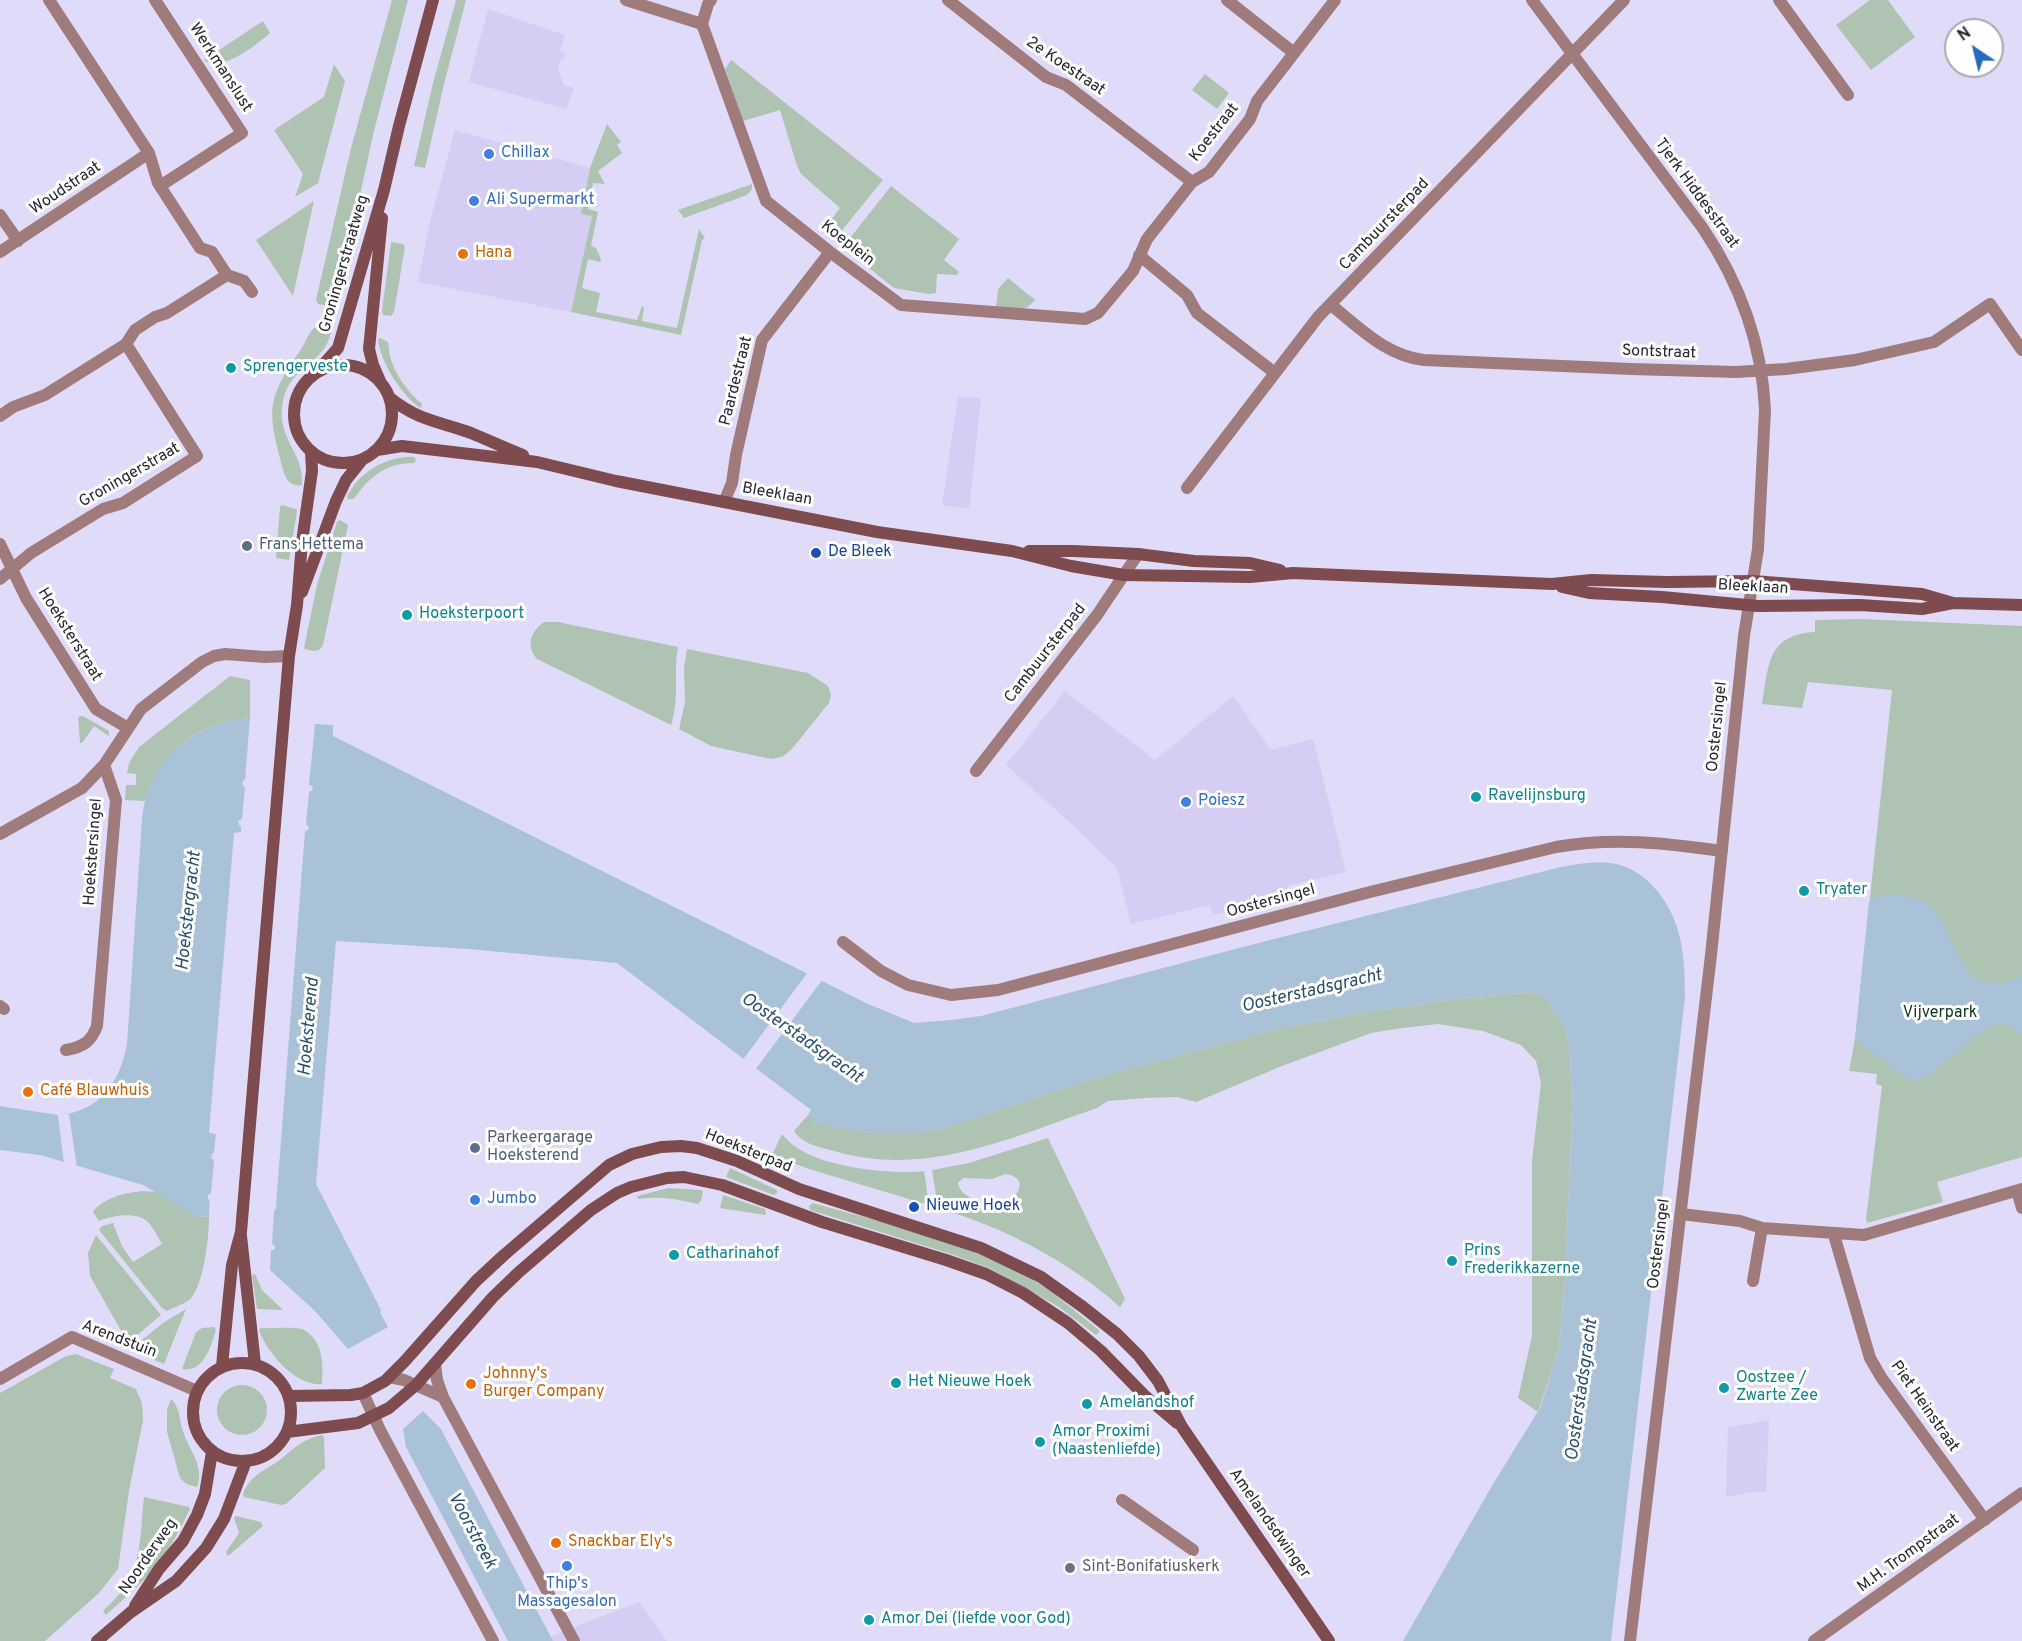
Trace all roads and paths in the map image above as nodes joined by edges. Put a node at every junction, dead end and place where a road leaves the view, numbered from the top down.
1 (50, 0) edge
2 (155, 0) edge
3 (433, 0) edge
4 (626, 0) edge
5 (711, 0) edge
6 (948, 0) edge
7 (1227, 0) edge
8 (1335, 0) edge
9 (1532, 0) edge
10 (1624, 0) edge
11 (1779, 0) edge
12 (702, 24) junction
13 (1294, 53) junction
14 (1572, 54) junction
15 (1848, 95) dead end
16 (149, 153) junction
17 (1192, 182) junction
18 (160, 186) junction
19 (384, 190) junction
20 (0, 214) edge
21 (18, 241) junction
22 (0, 252) edge
23 (830, 252) junction
24 (1139, 255) junction
25 (227, 275) junction
26 (252, 292) dead end
27 (1331, 305) junction
28 (1098, 313) joint
29 (126, 344) junction
30 (2022, 350) edge
31 (1762, 371) junction
32 (1275, 373) junction
33 (315, 374) junction
34 (381, 382) junction
35 (390, 398) junction
36 (0, 416) edge
37 (377, 450) junction
38 (311, 451) junction
39 (362, 460) junction
40 (537, 462) junction
41 (1187, 488) dead end
42 (724, 502) junction
43 (0, 544) edge
44 (1012, 551) junction
45 (1138, 555) junction
46 (12, 569) junction
47 (1293, 573) junction
48 (1124, 575) junction
49 (0, 579) edge
50 (1753, 580) junction
51 (1552, 585) junction
52 (1953, 603) junction
53 (297, 605) junction
54 (2022, 605) edge
55 (1749, 606) junction
56 (289, 656) junction
57 (128, 728) junction
58 (104, 765) junction
59 (976, 771) dead end
60 (0, 834) edge
61 (1722, 851) junction
62 (843, 942) dead end
63 (66, 1050) dead end
64 (2020, 1190) edge
65 (2022, 1208) edge
66 (1681, 1214) junction
67 (1762, 1228) junction
68 (241, 1229) junction
69 (1834, 1235) junction
70 (1752, 1281) dead end
71 (1083, 1307) joint
72 (255, 1364) junction
73 (435, 1364) junction
74 (222, 1366) junction
75 (389, 1377) junction
76 (0, 1379) edge
77 (416, 1385) junction
78 (196, 1391) junction
79 (363, 1393) junction
80 (289, 1396) junction
81 (443, 1397) junction
82 (374, 1417) junction
83 (1182, 1427) junction
84 (287, 1432) junction
85 (212, 1452) junction
86 (246, 1461) junction
87 (2022, 1493) edge
88 (1122, 1500) dead end
89 (1985, 1520) junction
90 (1193, 1550) dead end
91 (131, 1612) junction
92 (98, 1641) edge
93 (493, 1641) edge
94 (574, 1641) edge
95 (1328, 1641) edge
96 (1630, 1641) edge
97 (1814, 1641) edge

1 - 16 street
2 - 18 street, Werkmanslust
3 - 19 main road, Groningerstraatweg
4 - 12 street
5 - 12 street
6 - 17 street, 2e Koestraat
7 - 13 street
8 - 13 street, Koestraat
9 - 14 street, Tjerk Hiddesstraat
10 - 14 street, Cambuursterpad
11 - 15 street
12 - 23 street, Koeplein
13 - 17 street, Koestraat
14 - 27 street, Cambuursterpad
14 - 31 street, Tjerk Hiddesstraat
16 - 18 street
16 - 21 street, Woudstraat
17 - 24 street, Koestraat
18 - 25 street
19 - 33 main road, Groningerstraatweg
19 - 34 main road, Groningerstraatweg
20 - 21 street
21 - 22 street, Woudstraat
23 - 28 street, Koeplein
23 - 42 street, Paardestraat
24 - 28 street, Koestraat
24 - 32 street
25 - 26 street
25 - 29 street
27 - 31 street, Sontstraat
27 - 32 street, Cambuursterpad
29 - 36 street
29 - 46 street, Groningerstraat
30 - 31 street, Sontstraat
31 - 50 street, Tjerk Hiddesstraat
32 - 41 street, Cambuursterpad
33 - 34 main road
33 - 38 main road
34 - 35 main road
35 - 37 main road
35 - 40 main road, Bleeklaan
37 - 39 main road
37 - 40 main road, Bleeklaan
38 - 39 main road
38 - 53 main road
39 - 53 main road
40 - 42 main road, Bleeklaan
42 - 44 main road, Bleeklaan
43 - 46 street, Hoeksterstraat
44 - 45 main road, Bleeklaan
44 - 48 main road, Bleeklaan
45 - 47 main road, Bleeklaan
45 - 48 street, Cambuursterpad
46 - 49 street, Groningerstraat
46 - 57 street, Hoeksterstraat
47 - 48 main road, Bleeklaan
47 - 51 main road, Bleeklaan
48 - 59 street, Cambuursterpad
50 - 51 main road, Bleeklaan
50 - 52 main road, Bleeklaan
50 - 55 street, Oostersingel
51 - 55 main road, Bleeklaan
52 - 54 main road, Bleeklaan
52 - 55 main road, Bleeklaan
53 - 56 main road
55 - 61 street, Oostersingel
56 - 57 street
56 - 68 main road
57 - 58 street
58 - 60 street
58 - 63 street, Hoekstersingel
61 - 62 street, Oostersingel
61 - 66 street, Oostersingel
64 - 65 street
64 - 69 street
66 - 67 street
66 - 96 street, Oostersingel
67 - 69 street
67 - 70 street
68 - 72 main road
68 - 74 main road
69 - 89 street, Piet Heinstraat
71 - 75 main road, Hoeksterpad
71 - 83 main road, Amelandsdwinger
72 - 74 main road
72 - 80 main road
73 - 77 main road
73 - 81 street
73 - 83 main road, Amelandsdwinger
74 - 78 main road
75 - 77 street
75 - 79 main road, Hoeksterpad
76 - 78 street, Arendstuin
77 - 81 street
77 - 82 main road
78 - 85 main road
79 - 80 main road, Hoeksterpad
79 - 82 street
80 - 84 main road
81 - 94 street
82 - 84 main road
82 - 93 street
83 - 95 main road, Amelandsdwinger
84 - 86 main road
85 - 86 main road
85 - 91 main road, Noorderweg
86 - 91 main road, Noorderweg
87 - 89 street, M.H. Trompstraat
88 - 90 street
89 - 97 street, M.H. Trompstraat
91 - 92 main road, Noorderweg

